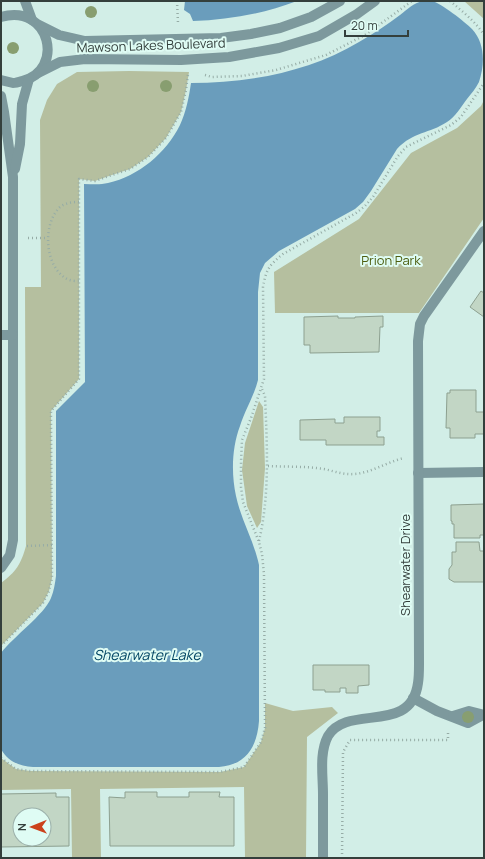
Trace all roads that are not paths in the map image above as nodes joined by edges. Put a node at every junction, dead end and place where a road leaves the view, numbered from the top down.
1 (25, 1) edge
2 (340, 1) edge
3 (375, 1) edge
4 (1, 17) edge
5 (36, 23) junction
6 (38, 72) junction
7 (29, 79) junction
8 (1, 80) edge
9 (1, 96) edge
10 (13, 177) junction
11 (484, 232) edge
12 (1, 335) edge
13 (13, 335) junction
14 (484, 472) edge
15 (418, 473) junction
16 (1, 568) edge
17 (413, 698) junction
18 (483, 715) edge
19 (323, 858) edge

1 - 5 street
2 - 5 street, Mawson Lakes Boulevard
3 - 6 street, Mawson Lakes Boulevard
4 - 5 street, Mawson Lakes Boulevard
5 - 6 street
6 - 7 street
7 - 8 street
7 - 10 street
9 - 10 street
10 - 13 street
11 - 15 street, Shearwater Drive
12 - 13 street
13 - 16 street
14 - 15 street
15 - 17 street, Shearwater Drive
17 - 18 street
17 - 19 street

